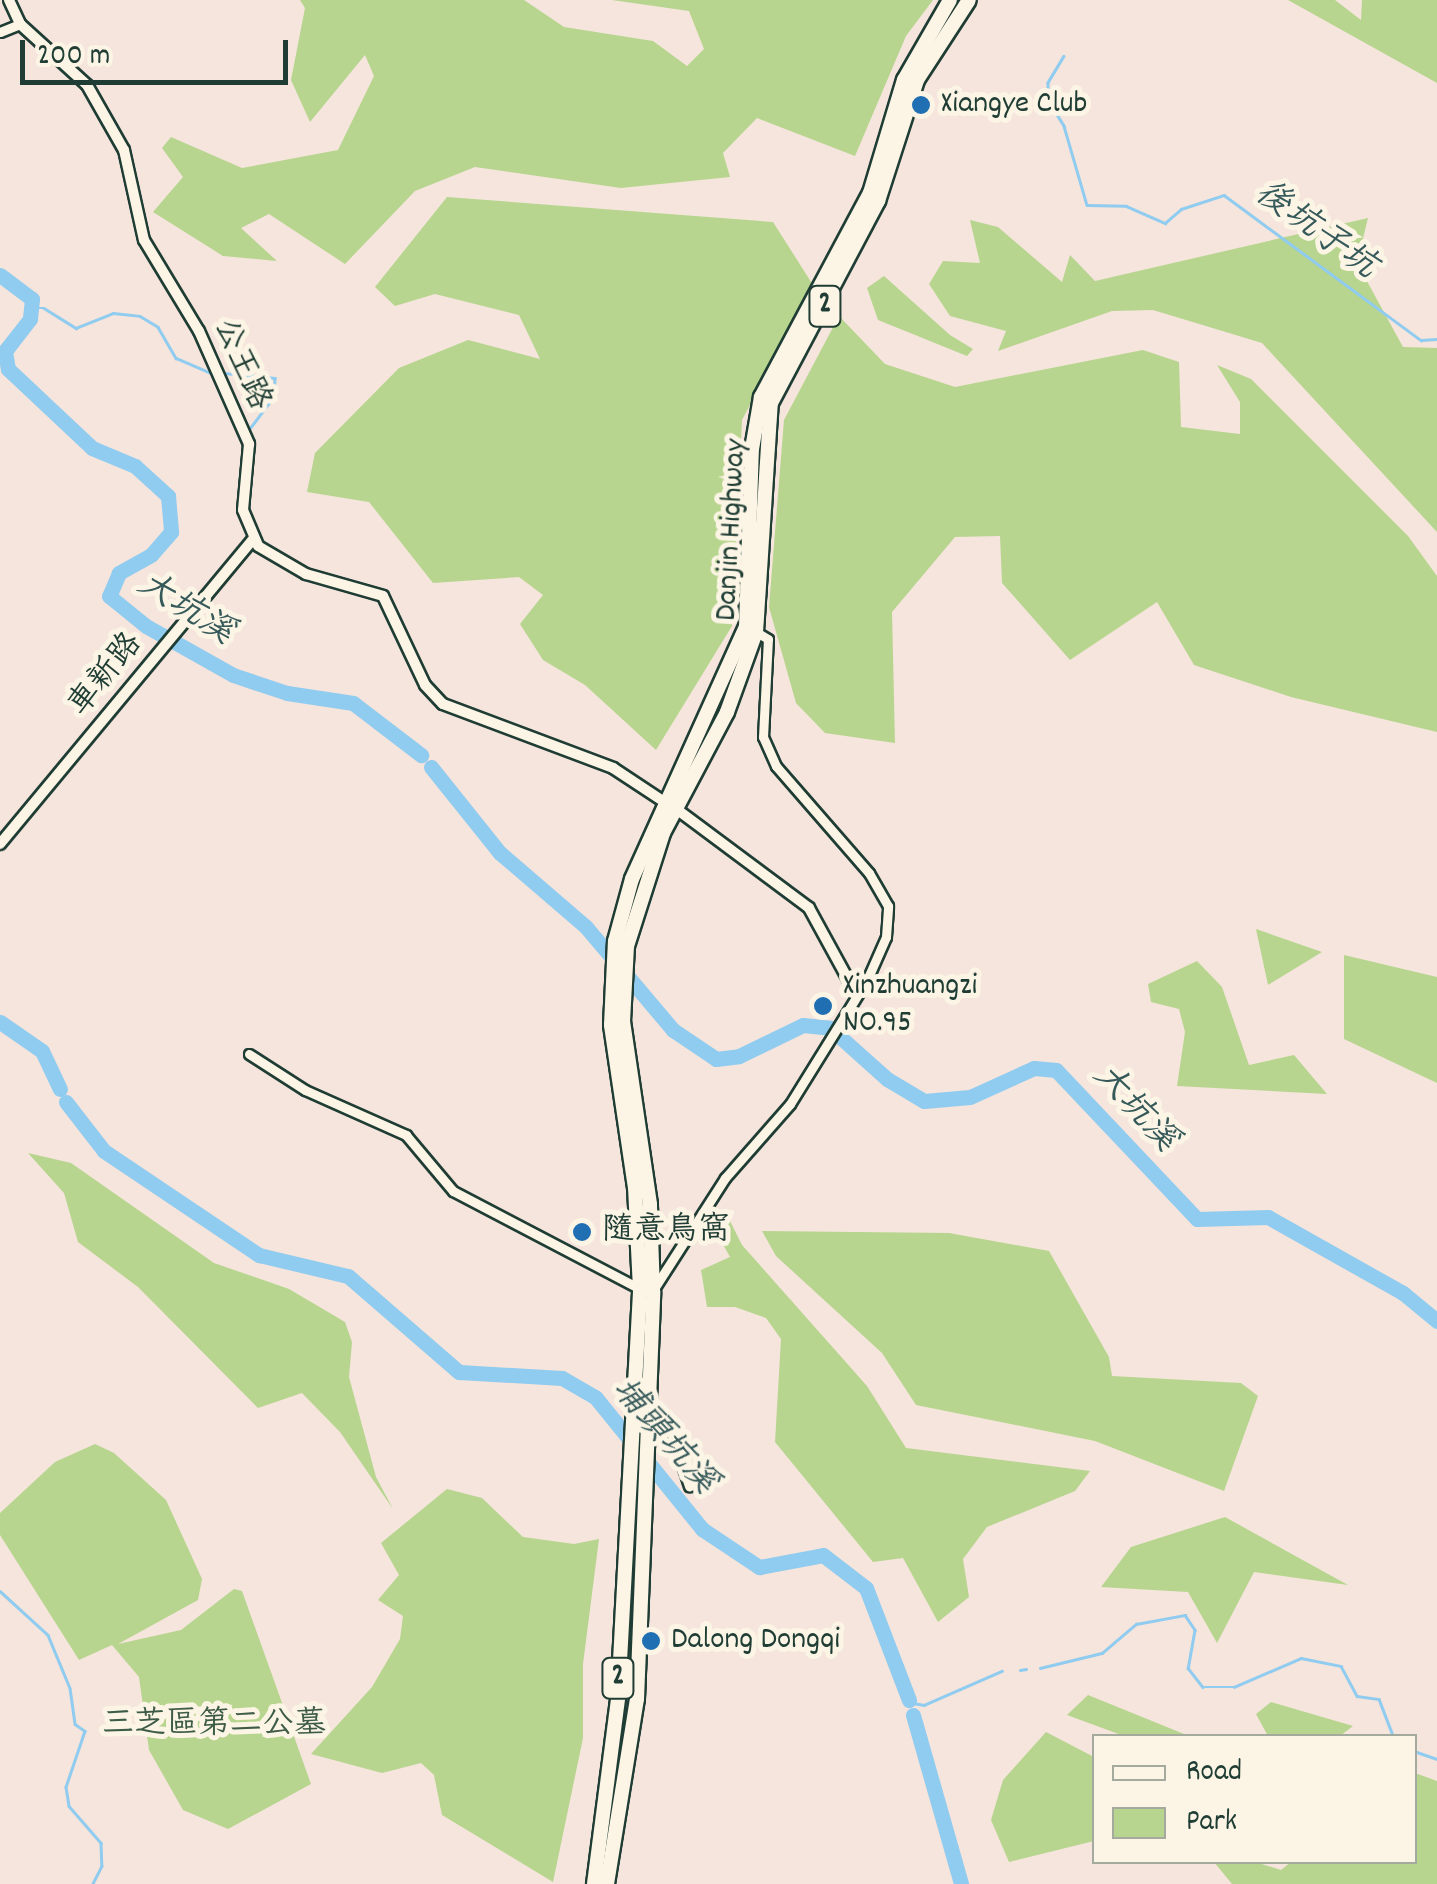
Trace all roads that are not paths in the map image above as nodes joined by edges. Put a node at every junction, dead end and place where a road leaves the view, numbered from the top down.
1 (9, 0) edge
2 (950, 0) edge
3 (970, 0) edge
4 (20, 24) junction
5 (0, 32) edge
6 (253, 539) junction
7 (751, 630) junction
8 (671, 795) junction
9 (679, 811) dead end
10 (0, 844) edge
11 (855, 992) junction
12 (250, 1054) dead end
13 (646, 1290) junction
14 (647, 1417) junction
15 (688, 1486) dead end
16 (594, 1884) edge
17 (607, 1884) edge

1 - 4 street, 公王路
2 - 7 main road, Danjin Highway / 2
3 - 7 main road, Danjin Highway / 2
4 - 5 street
4 - 6 street, 公王路
6 - 8 street
6 - 10 street, 車新路
7 - 8 main road, Danjin Highway / 2
7 - 11 street
8 - 13 main road, 2
9 - 11 street
11 - 13 street
12 - 13 street
13 - 14 main road, 2
13 - 16 main road, 2
14 - 15 street
14 - 17 main road, 2

